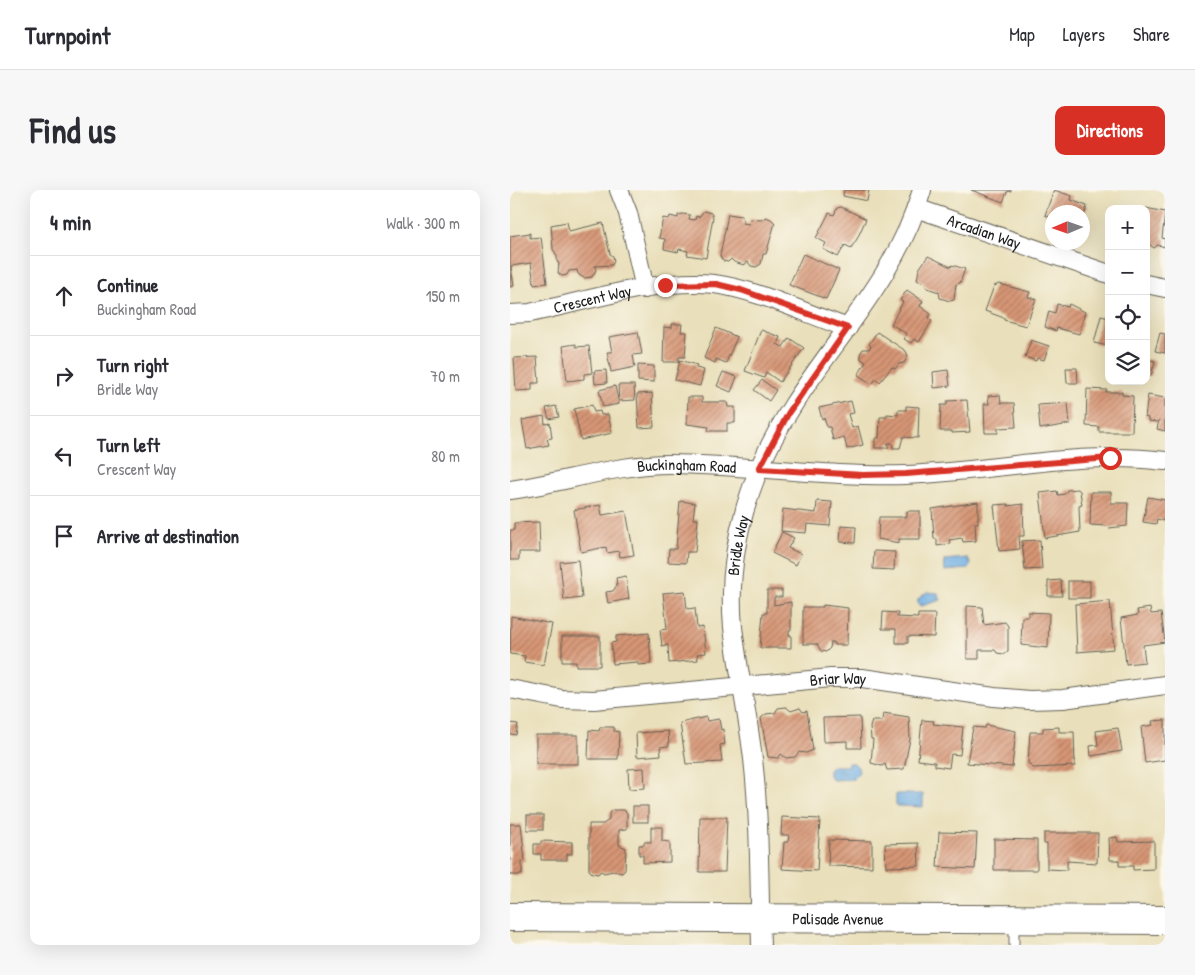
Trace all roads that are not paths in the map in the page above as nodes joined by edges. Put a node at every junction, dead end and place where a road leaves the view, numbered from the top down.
1 (619, 190) edge
2 (922, 190) edge
3 (916, 208) junction
4 (1105, 273) edge
5 (1150, 285) edge
6 (1165, 288) edge
7 (645, 289) junction
8 (510, 314) edge
9 (848, 328) junction
10 (1165, 461) edge
11 (759, 469) junction
12 (510, 490) edge
13 (1165, 685) edge
14 (742, 686) junction
15 (510, 689) edge
16 (510, 918) edge
17 (1165, 920) edge
18 (760, 932) edge
19 (1014, 933) edge

1 - 7 street
2 - 3 street, Bridle Way
3 - 4 street, Arcadian Way
3 - 9 street, Bridle Way
5 - 6 street
7 - 8 street, Crescent Way
7 - 9 street, Crescent Way
9 - 11 street, Bridle Way
10 - 11 street, Buckingham Road
11 - 12 street, Buckingham Road
11 - 14 street, Bridle Way
13 - 14 street, Briar Way
14 - 15 street, Briar Way
14 - 18 street, Bridle Way
16 - 18 main road, Palisade Avenue
17 - 19 main road, Palisade Avenue
18 - 19 main road, Palisade Avenue

